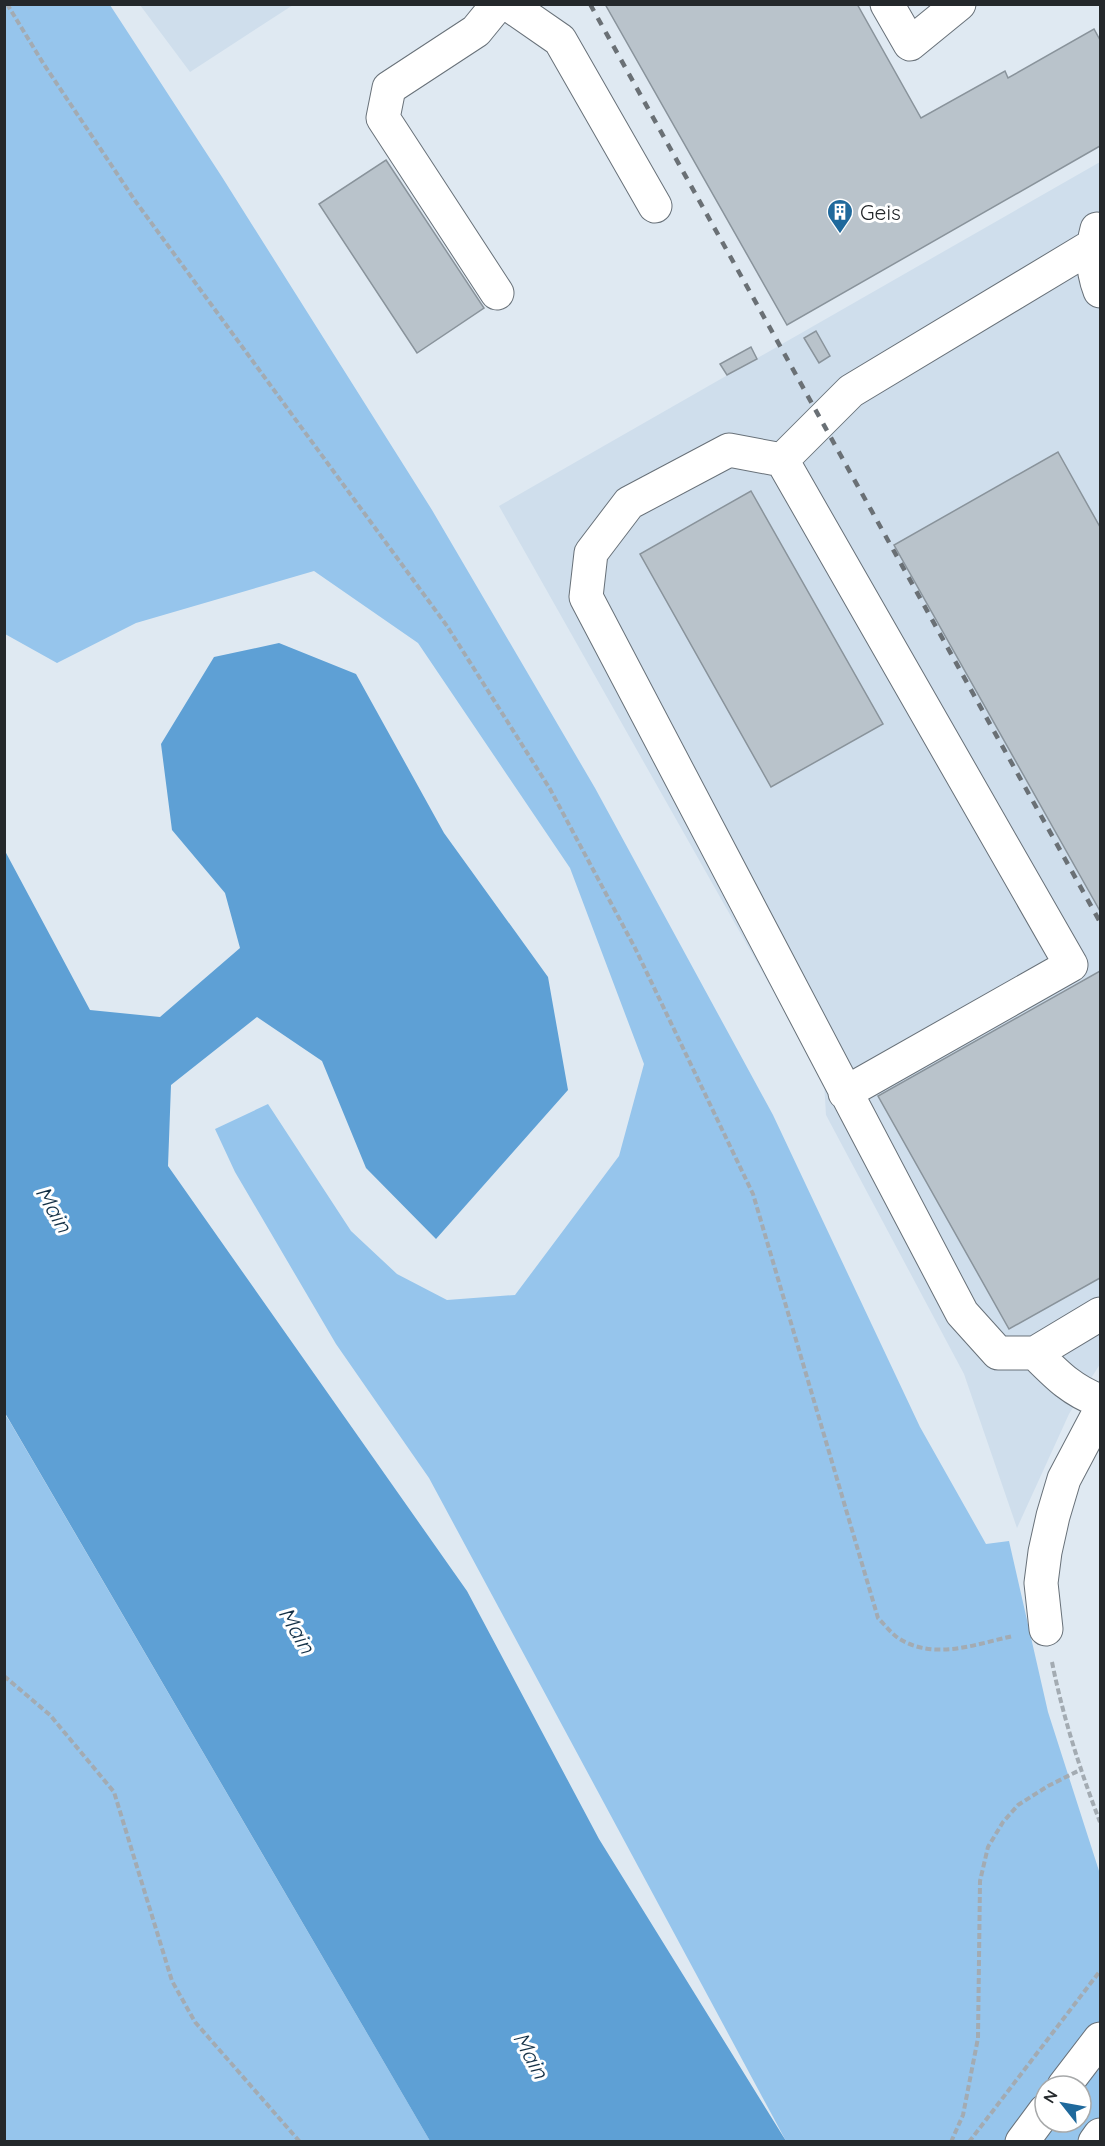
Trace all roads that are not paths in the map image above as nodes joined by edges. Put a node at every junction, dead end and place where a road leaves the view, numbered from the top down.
1 (498, 4) edge
2 (508, 4) edge
3 (887, 4) edge
4 (958, 4) edge
5 (655, 206) dead end
6 (1096, 235) edge
7 (1101, 291) edge
8 (497, 293) dead end
9 (782, 460) junction
10 (845, 1093) junction
11 (1101, 1314) edge
12 (1035, 1353) junction
13 (1101, 1401) edge
14 (1101, 1412) edge
15 (1046, 1629) road end
16 (1101, 2039) edge
17 (1073, 2074) edge
18 (1033, 2127) edge
19 (1101, 2135) edge
20 (1022, 2142) edge
21 (1095, 2142) edge

1 - 8 main road
2 - 5 main road
3 - 4 main road
6 - 7 main road
6 - 9 main road
9 - 10 main road
9 - 10 main road
10 - 12 main road
11 - 12 main road
12 - 13 main road
14 - 15 main road
16 - 17 main road
18 - 20 main road
19 - 21 main road

